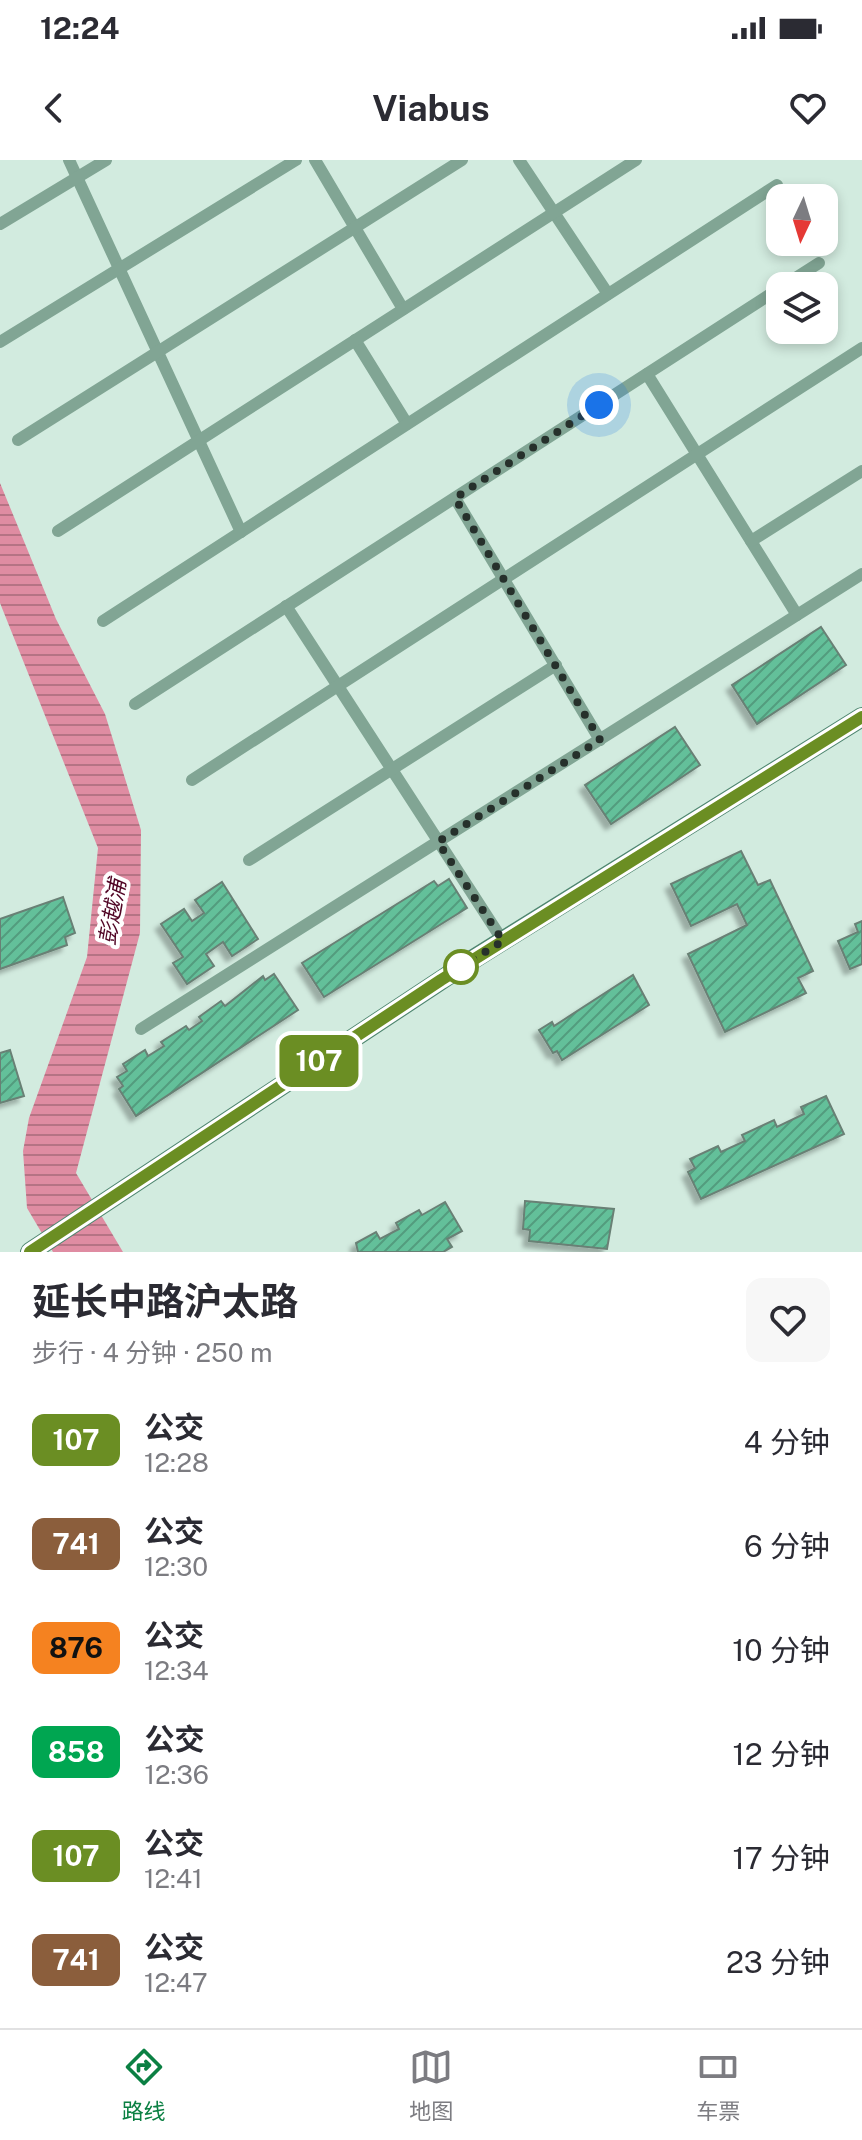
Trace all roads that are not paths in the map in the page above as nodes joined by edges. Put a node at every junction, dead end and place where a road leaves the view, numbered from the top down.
1 (69, 160) edge
2 (106, 160) edge
3 (296, 160) edge
4 (315, 160) edge
5 (462, 160) edge
6 (519, 160) edge
7 (636, 160) edge
8 (77, 177) junction
9 (766, 192) edge
10 (554, 213) junction
11 (0, 224) edge
12 (355, 227) junction
13 (819, 263) dead end
14 (119, 268) junction
15 (805, 272) edge
16 (608, 294) junction
17 (766, 297) edge
18 (403, 309) junction
19 (355, 340) junction
20 (0, 342) edge
21 (862, 348) edge
22 (158, 351) junction
23 (647, 374) junction
24 (407, 424) junction
25 (18, 440) dead end
26 (199, 440) junction
27 (697, 455) junction
28 (862, 471) edge
29 (455, 498) junction
30 (58, 531) dead end
31 (241, 532) junction
32 (751, 541) junction
33 (862, 574) edge
34 (504, 579) junction
35 (286, 606) junction
36 (797, 615) junction
37 (103, 621) dead end
38 (556, 665) junction
39 (338, 686) junction
40 (135, 704) dead end
41 (862, 717) edge
42 (600, 740) junction
43 (392, 769) junction
44 (192, 780) dead end
45 (438, 842) junction
46 (249, 860) dead end
47 (503, 941) junction
48 (141, 1029) dead end
49 (35, 1249) edge

1 - 8 lane
2 - 8 lane
3 - 14 lane
4 - 12 lane
5 - 12 lane
6 - 10 lane
7 - 10 lane
8 - 11 lane
8 - 14 lane
9 - 16 lane
10 - 16 lane
10 - 18 lane
12 - 18 lane
12 - 22 lane
13 - 15 lane
14 - 20 lane
14 - 22 lane
16 - 24 lane
17 - 23 lane
18 - 19 lane
19 - 24 lane
19 - 26 lane
21 - 27 lane
22 - 25 lane
22 - 26 lane
23 - 27 lane
23 - 29 lane
24 - 31 lane
26 - 30 lane
26 - 31 lane
27 - 32 lane
27 - 34 lane
28 - 32 lane
29 - 34 lane
29 - 35 lane
31 - 37 lane
32 - 36 lane
33 - 36 lane
34 - 38 lane
34 - 39 lane
35 - 39 lane
35 - 40 lane
36 - 42 lane
38 - 42 lane
38 - 43 lane
39 - 43 lane
39 - 44 lane
41 - 47 street
42 - 45 lane
43 - 45 lane
43 - 46 lane
45 - 47 lane
45 - 48 lane
47 - 49 street

